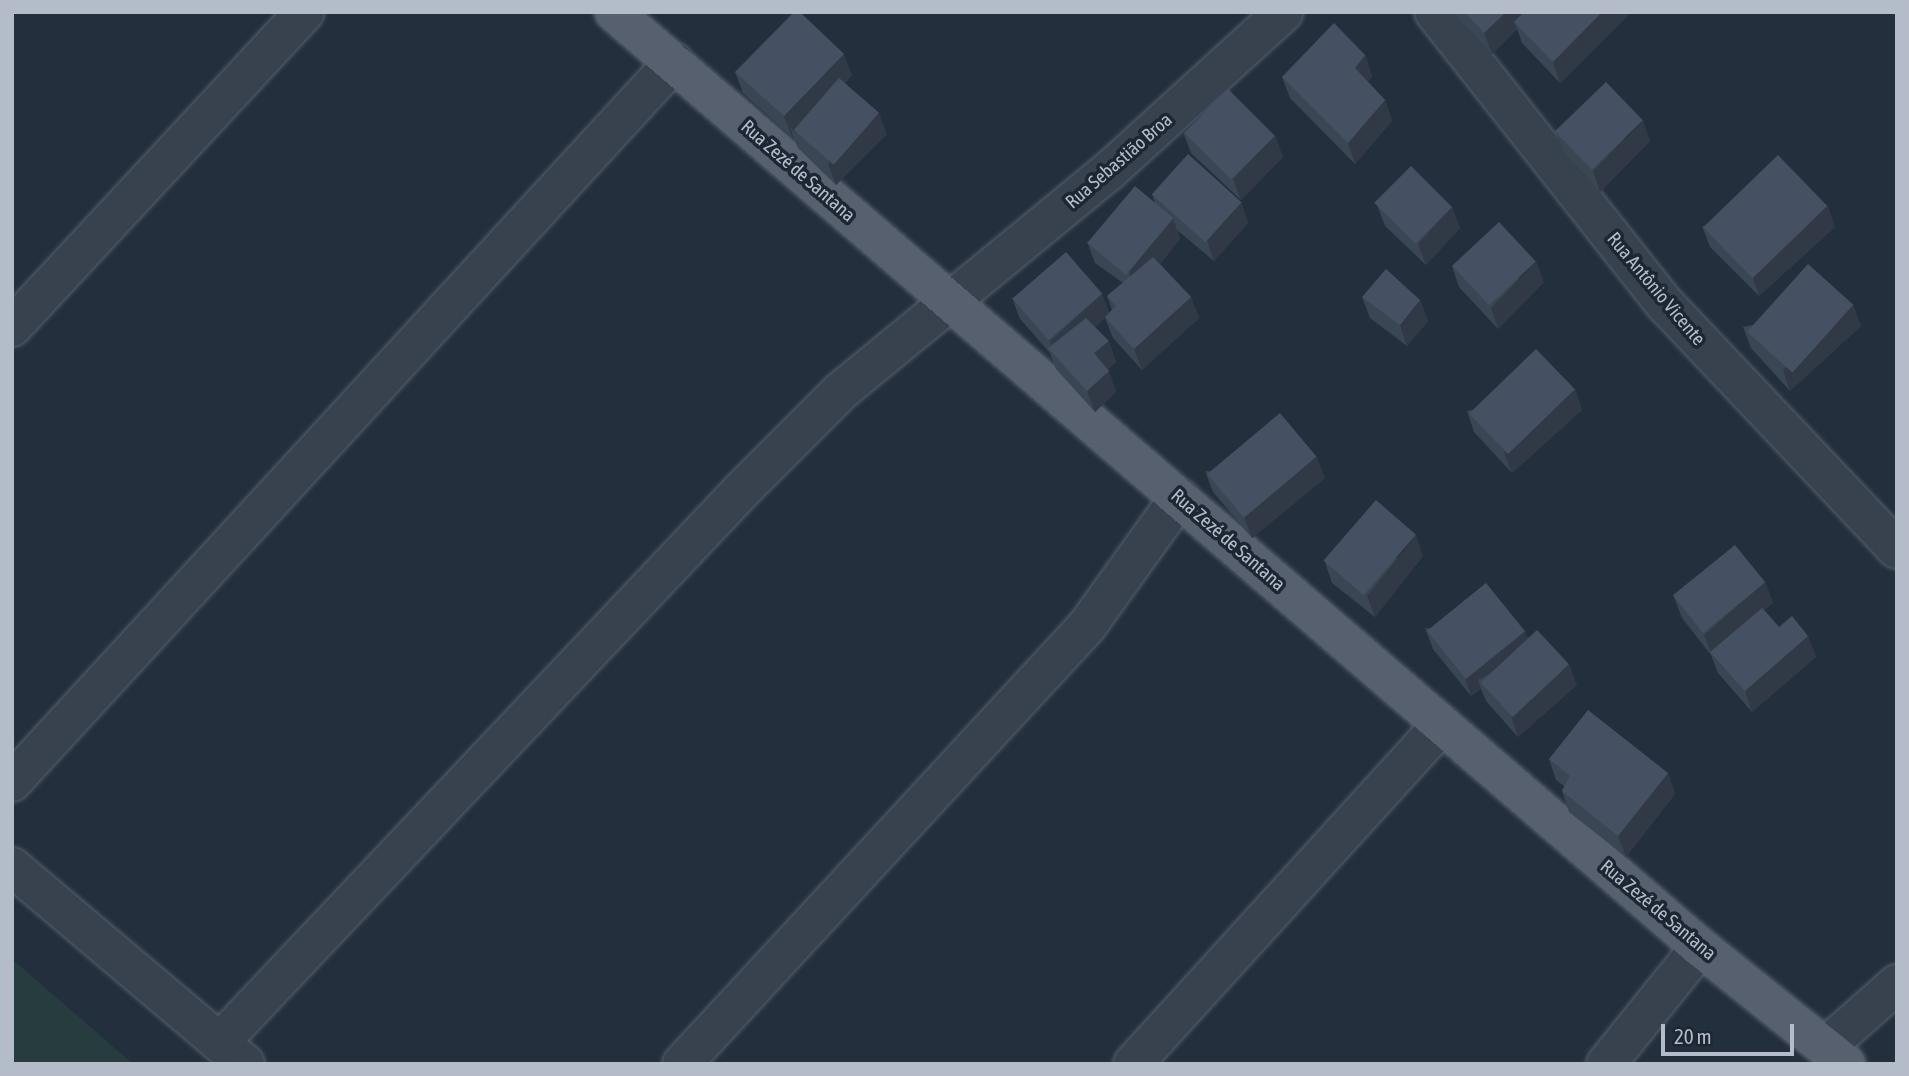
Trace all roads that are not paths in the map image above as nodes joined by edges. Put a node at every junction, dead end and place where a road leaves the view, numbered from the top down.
1 (305, 12) edge
2 (614, 12) edge
3 (1284, 12) edge
4 (1434, 12) edge
5 (674, 62) junction
6 (949, 304) junction
7 (12, 327) edge
8 (1179, 498) junction
9 (1897, 550) edge
10 (1442, 724) junction
11 (12, 782) edge
12 (12, 867) edge
13 (1700, 947) junction
14 (1897, 984) edge
15 (233, 1053) edge
16 (1836, 1055) edge
17 (682, 1064) edge
18 (1133, 1064) edge
19 (1606, 1064) edge

1 - 7 street
2 - 5 main road, Rua Zezé de Santana
3 - 6 street, Rua Sebastião Broa
4 - 9 street, Rua Antônio Vicente
5 - 6 main road, Rua Zezé de Santana
5 - 11 street
6 - 8 main road, Rua Zezé de Santana
6 - 15 street, Rua Sebastião Broa
8 - 10 main road, Rua Zezé de Santana
8 - 17 street
10 - 13 main road, Rua Zezé de Santana
10 - 18 street
12 - 15 street
13 - 16 main road, Rua Zezé de Santana
13 - 19 street
14 - 16 street

